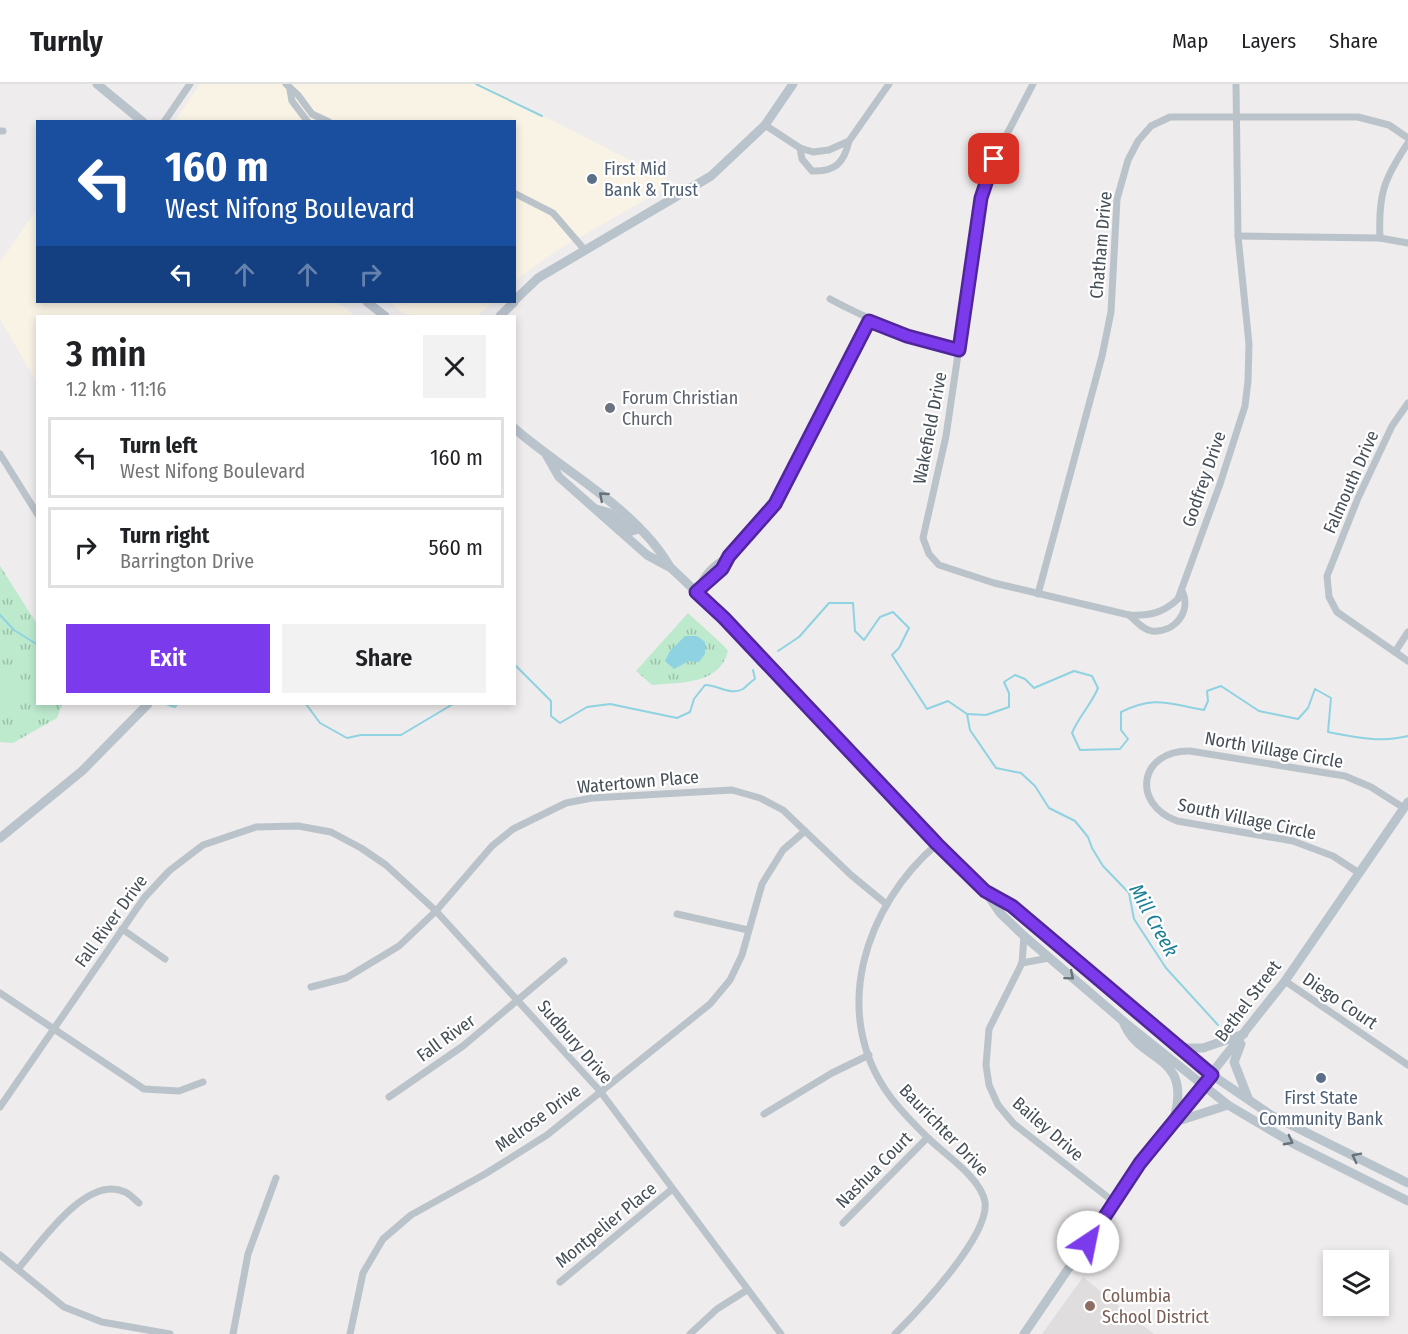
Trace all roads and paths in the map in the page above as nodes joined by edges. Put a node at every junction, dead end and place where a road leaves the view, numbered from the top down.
1 (97, 84) edge
2 (190, 84) edge
3 (793, 84) edge
4 (889, 84) edge
5 (1034, 84) edge
6 (1236, 84) edge
7 (288, 87) edge
8 (1237, 117) junction
9 (141, 120) edge
10 (165, 120) edge
11 (306, 120) edge
12 (325, 120) edge
13 (765, 125) junction
14 (1408, 138) edge
15 (849, 141) junction
16 (1408, 143) edge
17 (800, 148) junction
18 (516, 194) edge
19 (1238, 236) junction
20 (1380, 238) junction
21 (1408, 243) edge
22 (584, 249) junction
23 (516, 299) edge
24 (830, 299) dead end
25 (368, 303) edge
26 (512, 303) edge
27 (384, 315) edge
28 (501, 315) edge
29 (869, 321) junction
30 (959, 350) junction
31 (1408, 403) edge
32 (516, 430) edge
33 (0, 454) edge
34 (547, 456) junction
35 (593, 508) junction
36 (36, 512) edge
37 (639, 529) junction
38 (923, 538) joint
39 (671, 568) junction
40 (1182, 591) junction
41 (696, 592) junction
42 (1038, 594) junction
43 (1129, 615) junction
44 (1408, 632) edge
45 (1395, 652) junction
46 (1408, 661) edge
47 (146, 705) edge
48 (1146, 781) joint
49 (1406, 805) edge
50 (298, 826) joint
51 (805, 831) junction
52 (0, 838) edge
53 (937, 844) junction
54 (1359, 873) junction
55 (985, 891) junction
56 (885, 903) junction
57 (436, 911) junction
58 (677, 914) dead end
59 (122, 929) junction
60 (748, 930) junction
61 (1024, 936) junction
62 (1049, 958) junction
63 (165, 959) dead end
64 (564, 961) dead end
65 (1022, 963) junction
66 (1285, 981) junction
67 (310, 987) dead end
68 (0, 993) edge
69 (519, 1000) junction
70 (1123, 1021) junction
71 (54, 1028) junction
72 (1244, 1034) junction
73 (1180, 1048) junction
74 (868, 1055) junction
75 (1408, 1065) edge
76 (1212, 1075) junction
77 (203, 1082) dead end
78 (1203, 1085) junction
79 (600, 1091) junction
80 (389, 1097) dead end
81 (1249, 1100) junction
82 (1228, 1105) junction
83 (0, 1107) edge
84 (764, 1114) dead end
85 (1173, 1122) junction
86 (927, 1138) junction
87 (276, 1178) dead end
88 (1408, 1183) edge
89 (671, 1190) junction
90 (1408, 1200) edge
91 (1114, 1202) junction
92 (140, 1203) dead end
93 (843, 1223) dead end
94 (0, 1255) edge
95 (18, 1269) junction
96 (560, 1282) dead end
97 (747, 1290) junction
98 (170, 1334) edge
99 (233, 1334) edge
100 (350, 1334) edge
101 (690, 1334) edge
102 (781, 1334) edge
103 (895, 1334) edge
104 (1024, 1334) edge

1 - 9 main road
2 - 10 street
3 - 13 main road
4 - 15 street
5 - 30 street, Wakefield Drive
6 - 8 street, Godfrey Drive
7 - 11 street
7 - 12 street
8 - 14 street, Chatham Drive
8 - 19 street, Godfrey Drive
8 - 42 street, Chatham Drive
13 - 17 street
13 - 22 main road
15 - 17 street
15 - 17 street
16 - 20 street
18 - 22 street
19 - 20 street
19 - 40 street, Godfrey Drive
20 - 21 street
22 - 23 main road
24 - 29 street
25 - 27 main road
26 - 28 main road
29 - 30 street
29 - 41 street
30 - 38 street, Wakefield Drive
31 - 45 street, Falmouth Drive
32 - 34 main road
33 - 36 street
34 - 35 main road
37 -> 34 main road
35 - 37 main road
35 - 39 main road
37 - 39 main road
38 - 42 street, Godfrey Drive
39 - 41 main road
40 - 43 street, Godfrey Drive
40 - 43 street
41 - 53 main road
42 - 43 street, Godfrey Drive
44 - 45 street
45 - 46 street
47 - 52 main road
48 - 49 street, North Village Circle
48 - 54 street, South Village Circle
49 - 54 main road, Bethel Street
50 - 57 street, Sudbury Drive
50 - 59 street, Fall River Drive
51 - 56 street, Watertown Place
51 - 57 street, Watertown Place
51 - 60 street, Melrose Drive
53 - 55 main road
53 - 56 street, Baurichter Drive
54 - 66 main road, Bethel Street
55 - 61 main road
55 - 73 main road
56 - 74 street, Baurichter Drive
57 - 67 street, Watertown Place
57 - 69 street, Sudbury Drive
58 - 60 street
59 - 63 street
59 - 71 street, Fall River Drive
60 - 79 street, Melrose Drive
61 - 62 main road
61 - 65 street, Bailey Drive
62 - 65 street
62 -> 70 main road
64 - 69 street, Fall River
65 - 91 street, Bailey Drive
66 - 72 main road, Bethel Street
66 - 75 street, Diego Court
68 - 71 street
69 - 79 street, Sudbury Drive
69 - 80 street, Fall River
70 - 78 main road
70 - 85 main road
71 - 77 street
71 - 83 street, Fall River Drive
72 - 73 main road
72 - 76 main road, Bethel Street
72 - 81 main road
73 - 76 main road
74 - 84 street
74 - 86 street, Baurichter Drive
76 - 78 main road, Bethel Street
76 - 81 main road
78 - 82 main road
78 - 85 main road, Bethel Street
79 - 89 street, Sudbury Drive
79 - 100 street, Melrose Drive
88 -> 81 main road
82 - 85 main road
82 -> 90 main road
85 - 91 main road, Bethel Street
86 - 93 street, Nashua Court
86 - 103 street, Baurichter Drive
87 - 99 street
89 - 96 street, Montpelier Place
89 - 97 street, Sudbury Drive
91 - 104 main road, Bethel Street
92 - 95 street
94 - 95 street
95 - 98 street
97 - 101 street
97 - 102 street, Sudbury Drive

